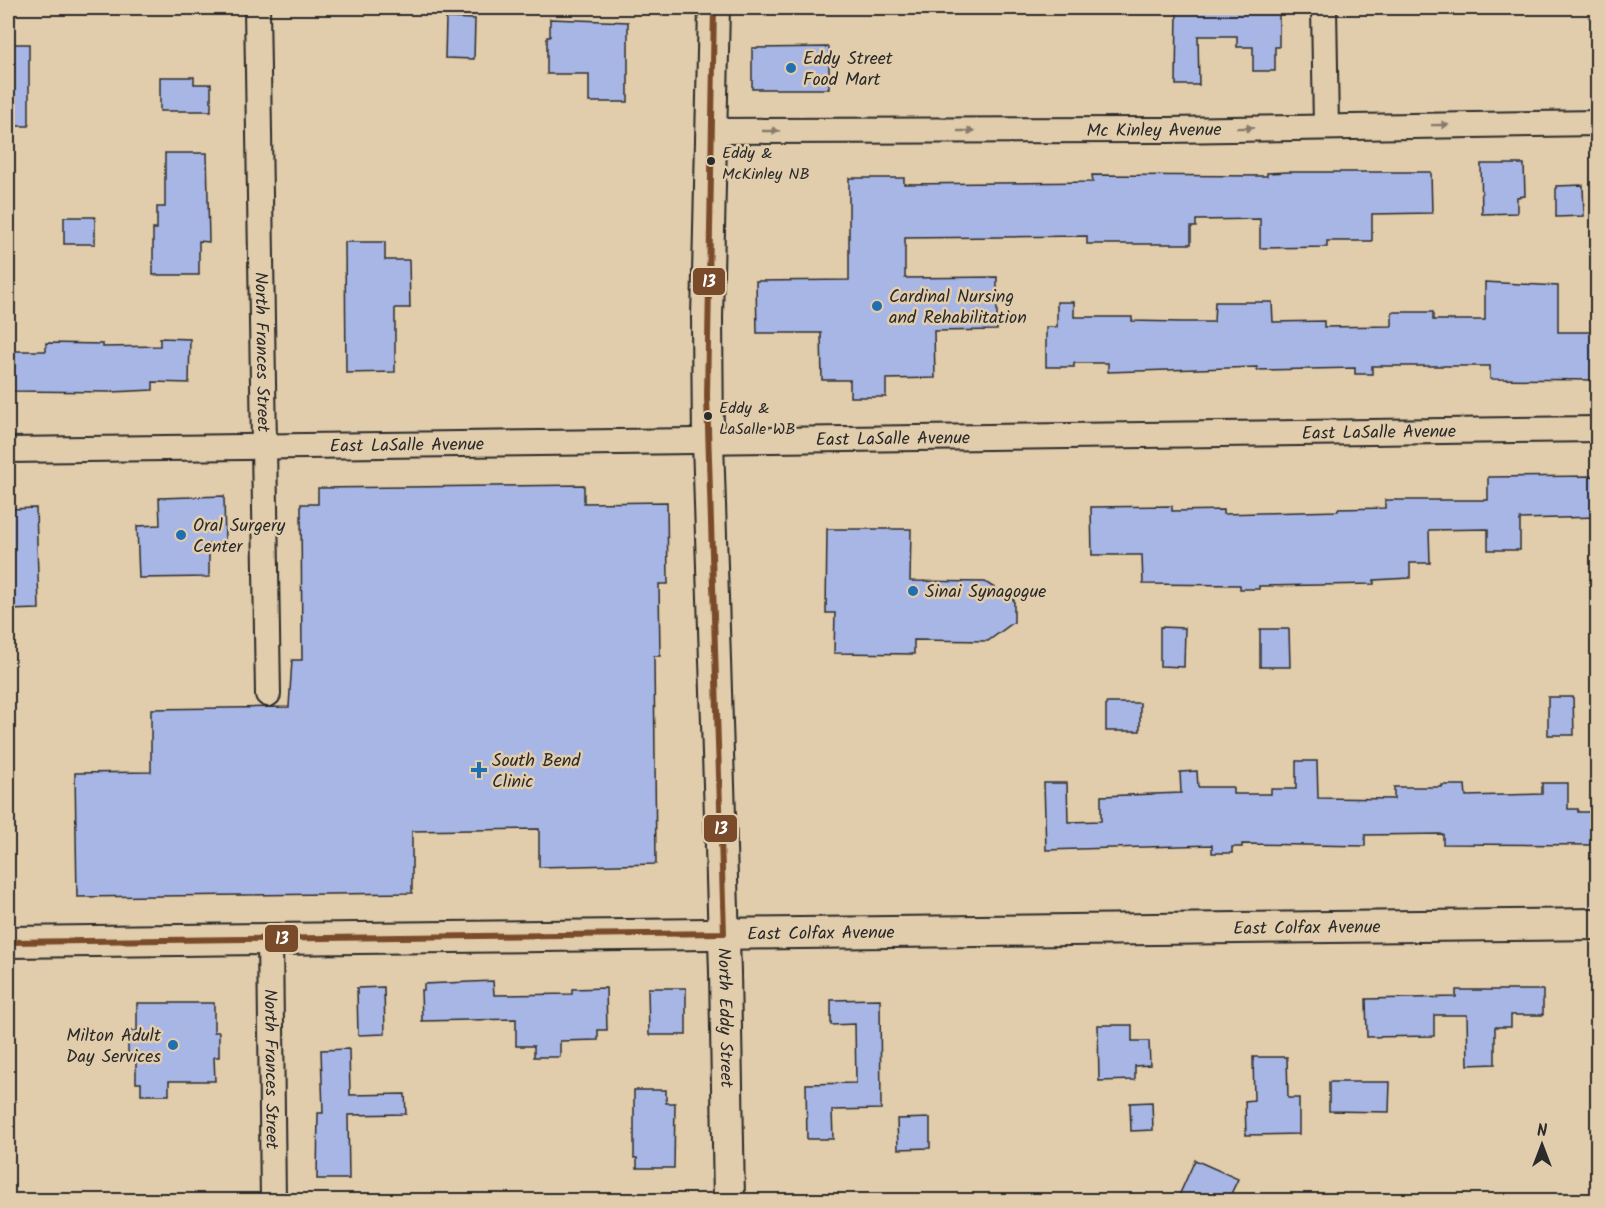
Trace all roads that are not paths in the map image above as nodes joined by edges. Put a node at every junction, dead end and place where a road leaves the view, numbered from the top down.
1 (256, 8) edge
2 (714, 8) edge
3 (1324, 8) edge
4 (1598, 123) edge
5 (1326, 127) junction
6 (712, 131) junction
7 (1598, 429) edge
8 (708, 442) junction
9 (264, 447) junction
10 (8, 450) edge
11 (268, 694) dead end
12 (1598, 924) edge
13 (724, 933) junction
14 (270, 939) junction
15 (8, 942) edge
16 (273, 1200) edge
17 (729, 1200) edge

1 - 9 street, North Frances Street
2 - 6 main road, North Eddy Street
3 - 5 street
5 -> 4 street, Mc Kinley Avenue
6 -> 5 street, Mc Kinley Avenue
6 - 8 main road, North Eddy Street
7 - 8 street, East LaSalle Avenue
8 - 9 street, East LaSalle Avenue
8 - 13 main road, North Eddy Street
9 - 10 street, East LaSalle Avenue
9 - 11 street, North Frances Street
12 - 13 main road, East Colfax Avenue
13 - 14 main road, East Colfax Avenue
13 - 17 main road, North Eddy Street
14 - 15 main road, East Colfax Avenue
14 - 16 street, North Frances Street

